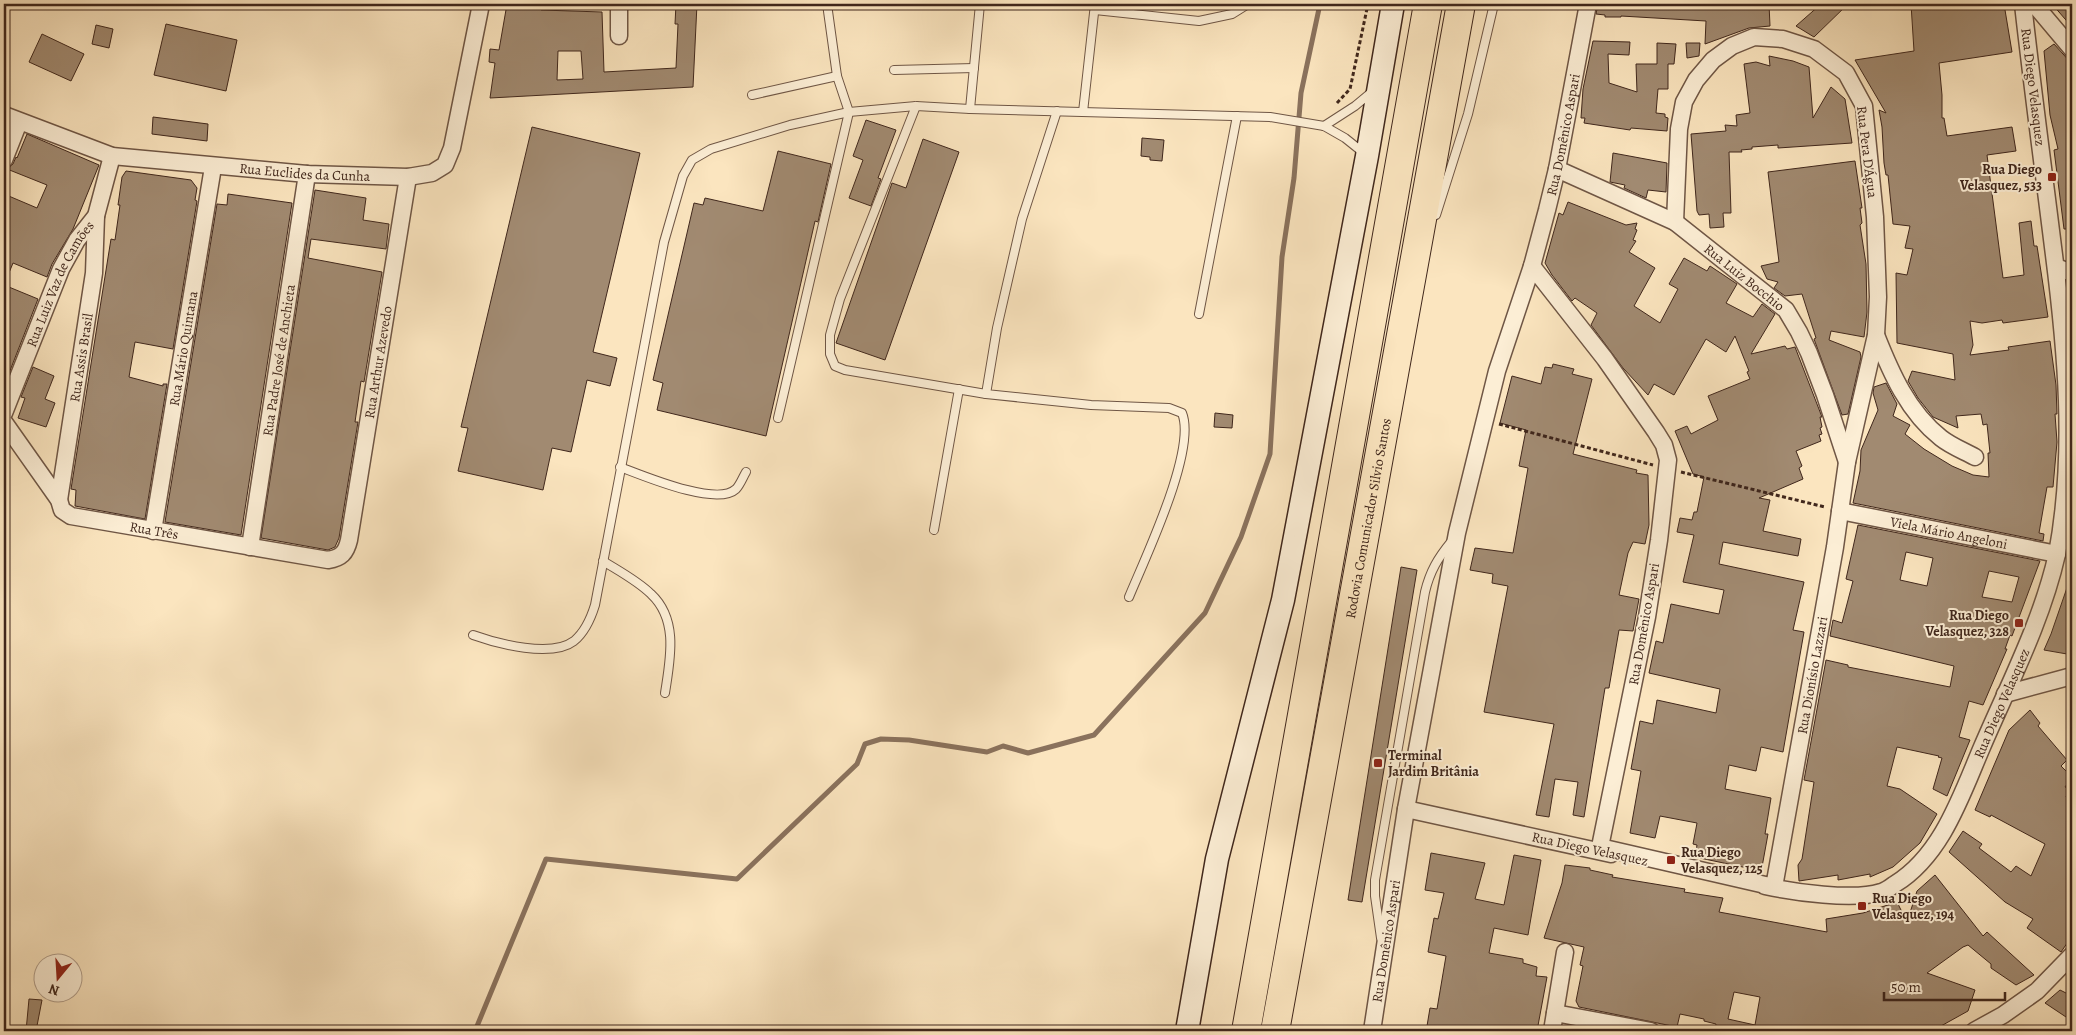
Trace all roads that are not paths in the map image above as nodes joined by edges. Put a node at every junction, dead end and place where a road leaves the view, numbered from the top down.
1 (481, 4) edge
2 (619, 4) edge
3 (827, 4) edge
4 (980, 4) edge
5 (1248, 4) edge
6 (1393, 4) edge
7 (1428, 4) edge
8 (1460, 4) edge
9 (1494, 4) edge
10 (1588, 4) edge
11 (2022, 4) edge
12 (2034, 4) edge
13 (1095, 7) edge
14 (619, 36) dead end
15 (2072, 49) edge
16 (974, 68) junction
17 (894, 70) dead end
18 (838, 76) junction
19 (1378, 86) junction
20 (752, 95) dead end
21 (916, 106) junction
22 (970, 109) junction
23 (1057, 111) junction
24 (849, 112) junction
25 (1083, 112) junction
26 (4, 115) edge
27 (1237, 116) junction
28 (20, 122) junction
29 (1320, 125) junction
30 (112, 156) junction
31 (1367, 156) junction
32 (4, 160) edge
33 (213, 167) junction
34 (1557, 169) junction
35 (307, 174) junction
36 (408, 177) junction
37 (96, 216) junction
38 (1675, 222) junction
39 (1432, 227) dead end
40 (1426, 246) dead end
41 (1532, 266) junction
42 (2056, 267) junction
43 (2072, 273) edge
44 (1407, 303) junction
45 (1199, 314) dead end
46 (1876, 335) junction
47 (959, 390) junction
48 (986, 394) junction
49 (4, 413) edge
50 (778, 418) dead end
51 (4, 422) edge
52 (1975, 457) dead end
53 (1847, 462) junction
54 (620, 468) junction
55 (746, 472) dead end
56 (59, 500) junction
57 (1840, 511) junction
58 (153, 530) junction
59 (934, 530) dead end
60 (1457, 533) junction
61 (250, 547) junction
62 (347, 548) joint
63 (2057, 554) junction
64 (603, 561) junction
65 (1129, 597) dead end
66 (473, 636) dead end
67 (2072, 676) edge
68 (665, 693) dead end
69 (2005, 694) junction
70 (1406, 809) junction
71 (1774, 887) junction
72 (1565, 952) dead end
73 (1384, 955) junction
74 (2072, 955) edge
75 (1280, 1001) junction
76 (1556, 1013) junction
77 (1187, 1031) edge
78 (1246, 1031) edge
79 (1275, 1031) edge
80 (1290, 1031) edge
81 (1372, 1031) edge
82 (1552, 1031) edge
83 (1651, 1031) edge
84 (1974, 1031) edge

1 - 36 street, Rua Euclides da Cunha
2 - 14 street
3 - 18 lane
4 - 16 lane
5 - 13 lane
6 - 19 main road
7 - 78 highway
8 - 44 highway, Rodovia Comunicador Silvio Santos
9 - 39 lane
10 - 34 street, Rua Domênico Aspari
11 - 42 street, Rua Diego Velasquez
12 - 15 street
13 - 25 lane
16 - 17 lane
16 - 22 lane
18 - 20 lane
18 - 24 lane
19 - 29 lane
19 - 31 main road
21 - 22 lane
21 - 24 lane
21 - 47 lane
22 - 23 lane
23 - 25 lane
23 - 48 lane
24 - 50 lane
24 - 54 lane
25 - 27 lane
26 - 28 street, Rua Euclides da Cunha
27 - 29 lane
27 - 45 lane
28 - 30 street, Rua Euclides da Cunha
28 - 32 street
29 - 31 lane
30 - 33 street, Rua Euclides da Cunha
30 - 37 street, Rua Luiz Vaz de Camões
31 - 77 main road
33 - 35 street, Rua Euclides da Cunha
33 - 58 street, Rua Mário Quintana
34 - 38 street, Rua Luiz Bocchio
34 - 41 street, Rua Domênico Aspari
35 - 36 street, Rua Euclides da Cunha
35 - 61 street, Rua Padre José de Anchieta
36 - 62 street, Rua Arthur Azevedo
37 - 49 street, Rua Luiz Vaz de Camões
37 - 56 street, Rua Assis Brasil
38 - 46 street, Rua Pera D'Água
38 - 53 street, Rua Luiz Bocchio
40 - 44 lane
41 - 60 street, Rua Domênico Aspari
41 - 71 street, Rua Domênico Aspari
42 - 43 street
42 - 63 street, Rua Diego Velasquez
44 - 75 highway, Rodovia Comunicador Silvio Santos
46 - 52 street
46 - 53 street, Rua Pera D'Água
47 - 48 lane
47 - 59 lane
48 - 65 lane
51 - 56 street, Rua Três
53 - 57 street, Rua Dionísio Lazzari
54 - 55 lane
54 - 64 lane
56 - 58 street, Rua Três
57 - 63 street, Viela Mário Angeloni
57 - 71 street, Rua Dionísio Lazzari
58 - 61 street, Rua Três
60 - 70 street, Rua Domênico Aspari
60 - 73 lane
61 - 62 street, Rua Três
63 - 69 street, Rua Diego Velasquez
64 - 66 lane
64 - 68 lane
67 - 69 street
69 - 71 street, Rua Diego Velasquez
70 - 71 street, Rua Diego Velasquez
70 - 73 street, Rua Domênico Aspari
72 - 76 street
73 - 81 street, Rua Domênico Aspari
74 - 84 street
75 - 79 highway, Rodovia Comunicador Silvio Santos
75 - 80 highway
76 - 82 street
76 - 83 street

